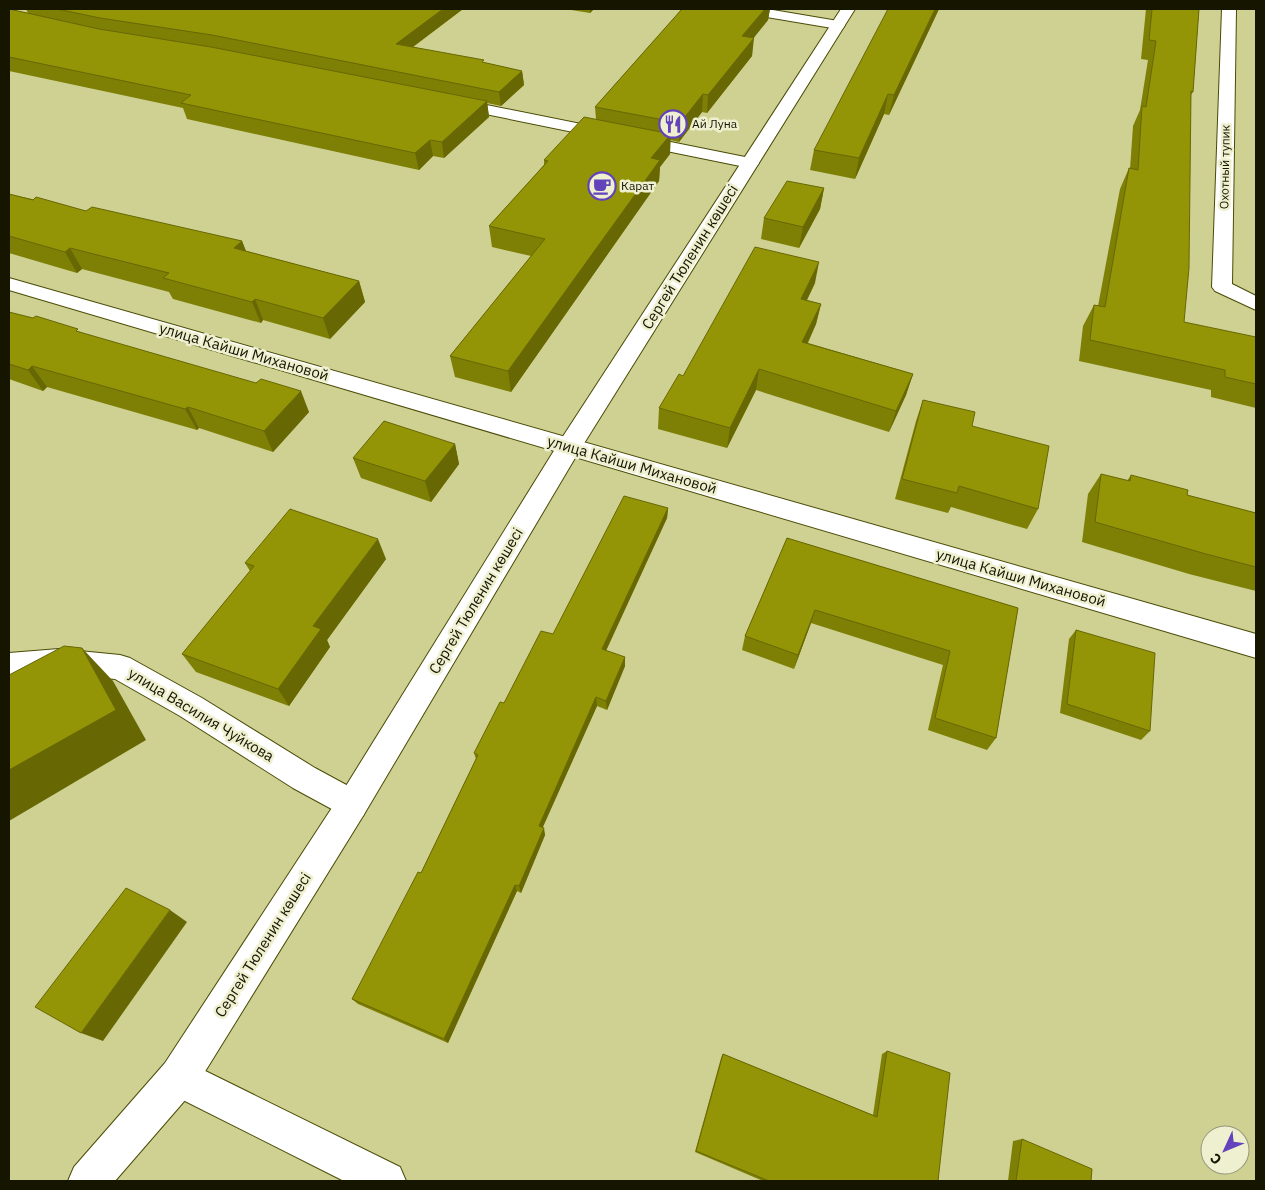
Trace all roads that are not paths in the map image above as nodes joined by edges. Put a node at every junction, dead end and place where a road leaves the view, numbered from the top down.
1 (743, 9) edge
2 (1229, 9) edge
3 (843, 17) edge
4 (435, 100) edge
5 (750, 163) junction
6 (9, 284) edge
7 (1256, 304) edge
8 (569, 447) junction
9 (1256, 646) edge
10 (59, 660) junction
11 (9, 665) edge
12 (9, 687) edge
13 (352, 805) junction
14 (179, 1077) junction
15 (88, 1181) edge
16 (386, 1181) edge

1 - 3 street
2 - 7 street, Охотный тупик
3 - 5 street, Сергей Тюленин көшесі
4 - 5 street
5 - 8 street, Сергей Тюленин көшесі
6 - 8 street, улица Кайши Михановой
8 - 9 street, улица Кайши Михановой
8 - 13 street, Сергей Тюленин көшесі
10 - 11 street, улица Василия Чуйкова
10 - 12 street
10 - 13 street, улица Василия Чуйкова
13 - 14 street, Сергей Тюленин көшесі
14 - 15 street, Сергей Тюленин көшесі
14 - 16 street

